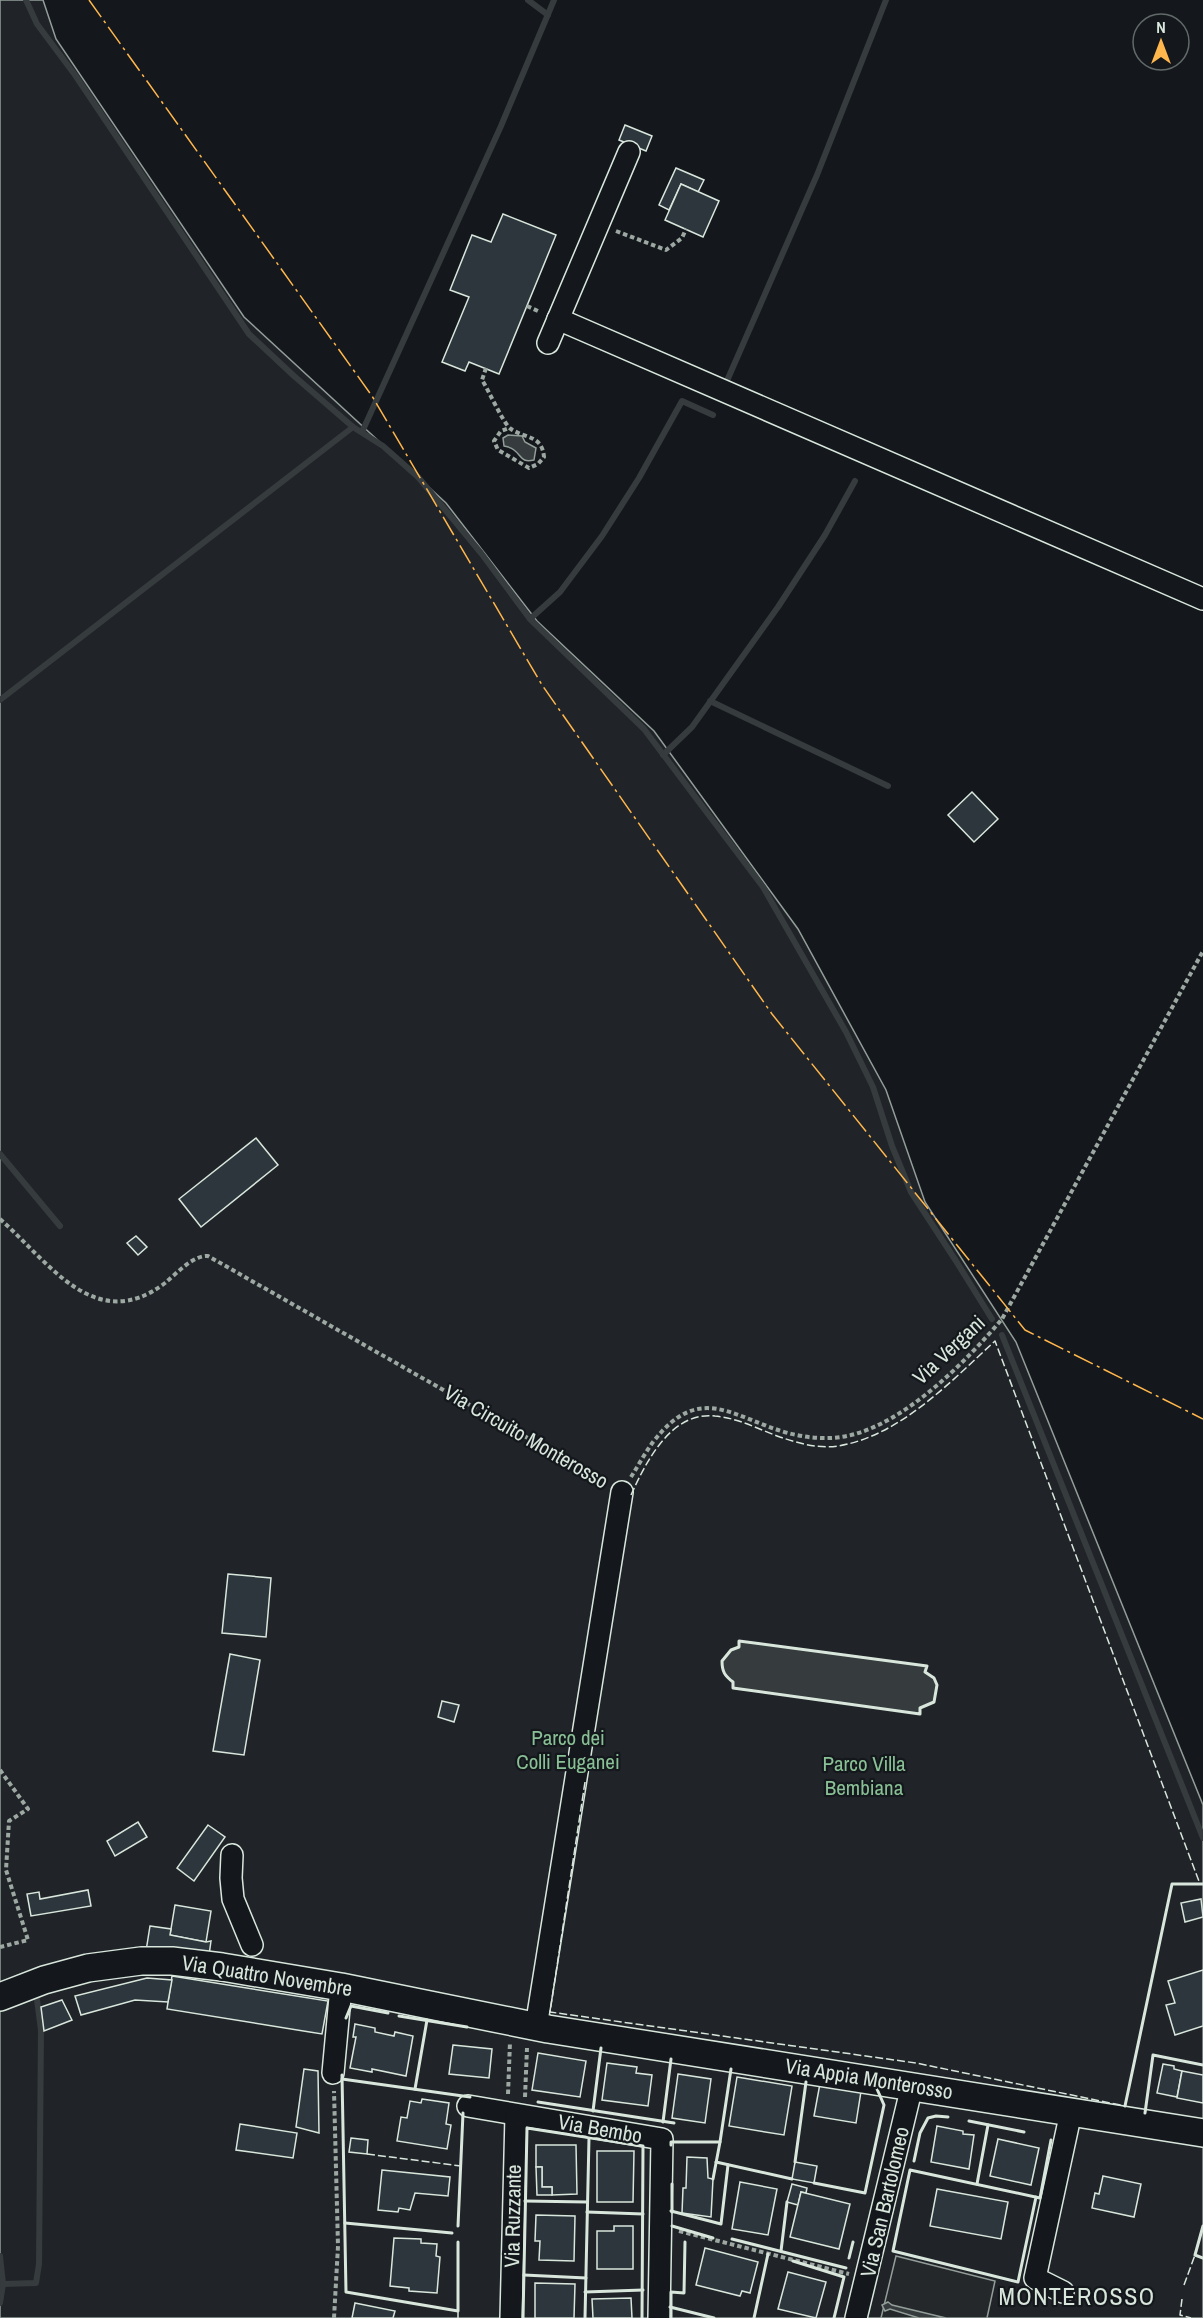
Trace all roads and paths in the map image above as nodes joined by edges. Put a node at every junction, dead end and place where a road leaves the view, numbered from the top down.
1 (628, 152) dead end
2 (598, 224) junction
3 (686, 230) dead end
4 (558, 319) junction
5 (548, 343) dead end
6 (486, 368) dead end
7 (509, 428) junction
8 (1203, 599) edge
9 (1203, 951) edge
10 (0, 1219) edge
11 (622, 1492) junction
12 (0, 1770) edge
13 (232, 1855) dead end
14 (252, 1945) dead end
15 (0, 1947) edge
16 (341, 1987) junction
17 (0, 1997) edge
18 (531, 2033) junction
19 (510, 2036) dead end
20 (333, 2073) joint
21 (912, 2085) junction
22 (468, 2106) dead end
23 (1071, 2112) junction
24 (516, 2115) junction
25 (1203, 2133) edge
26 (661, 2226) junction
27 (867, 2278) junction
28 (1063, 2292) dead end
29 (334, 2318) edge
30 (511, 2318) edge
31 (659, 2318) edge
32 (856, 2318) edge

1 - 2 street
2 - 3 path
2 - 4 street
4 - 5 street
4 - 8 street
6 - 7 path
7 - 7 path
9 - 11 path, Via Vergani
10 - 11 path, Via Circuito Monterosso
11 - 18 street, Via Circuito Monterosso
12 - 15 path
13 - 14 street
16 - 17 main road, Via Quattro Novembre
16 - 18 main road, Via Quattro Novembre
16 - 20 street
18 - 21 main road, Via Appia Monterosso
18 - 24 path
19 - 24 path
20 - 29 path
21 - 23 main road, Via Appia Monterosso
21 - 27 street, Via San Bartolomeo
22 - 24 street, Via Bembo
23 - 25 main road, Via Appia Monterosso
23 - 28 street
24 - 26 street, Via Bembo
24 - 30 street, Via Ruzzante
26 - 27 path
26 - 31 street, Via Bembo
27 - 32 street, Via San Bartolomeo

